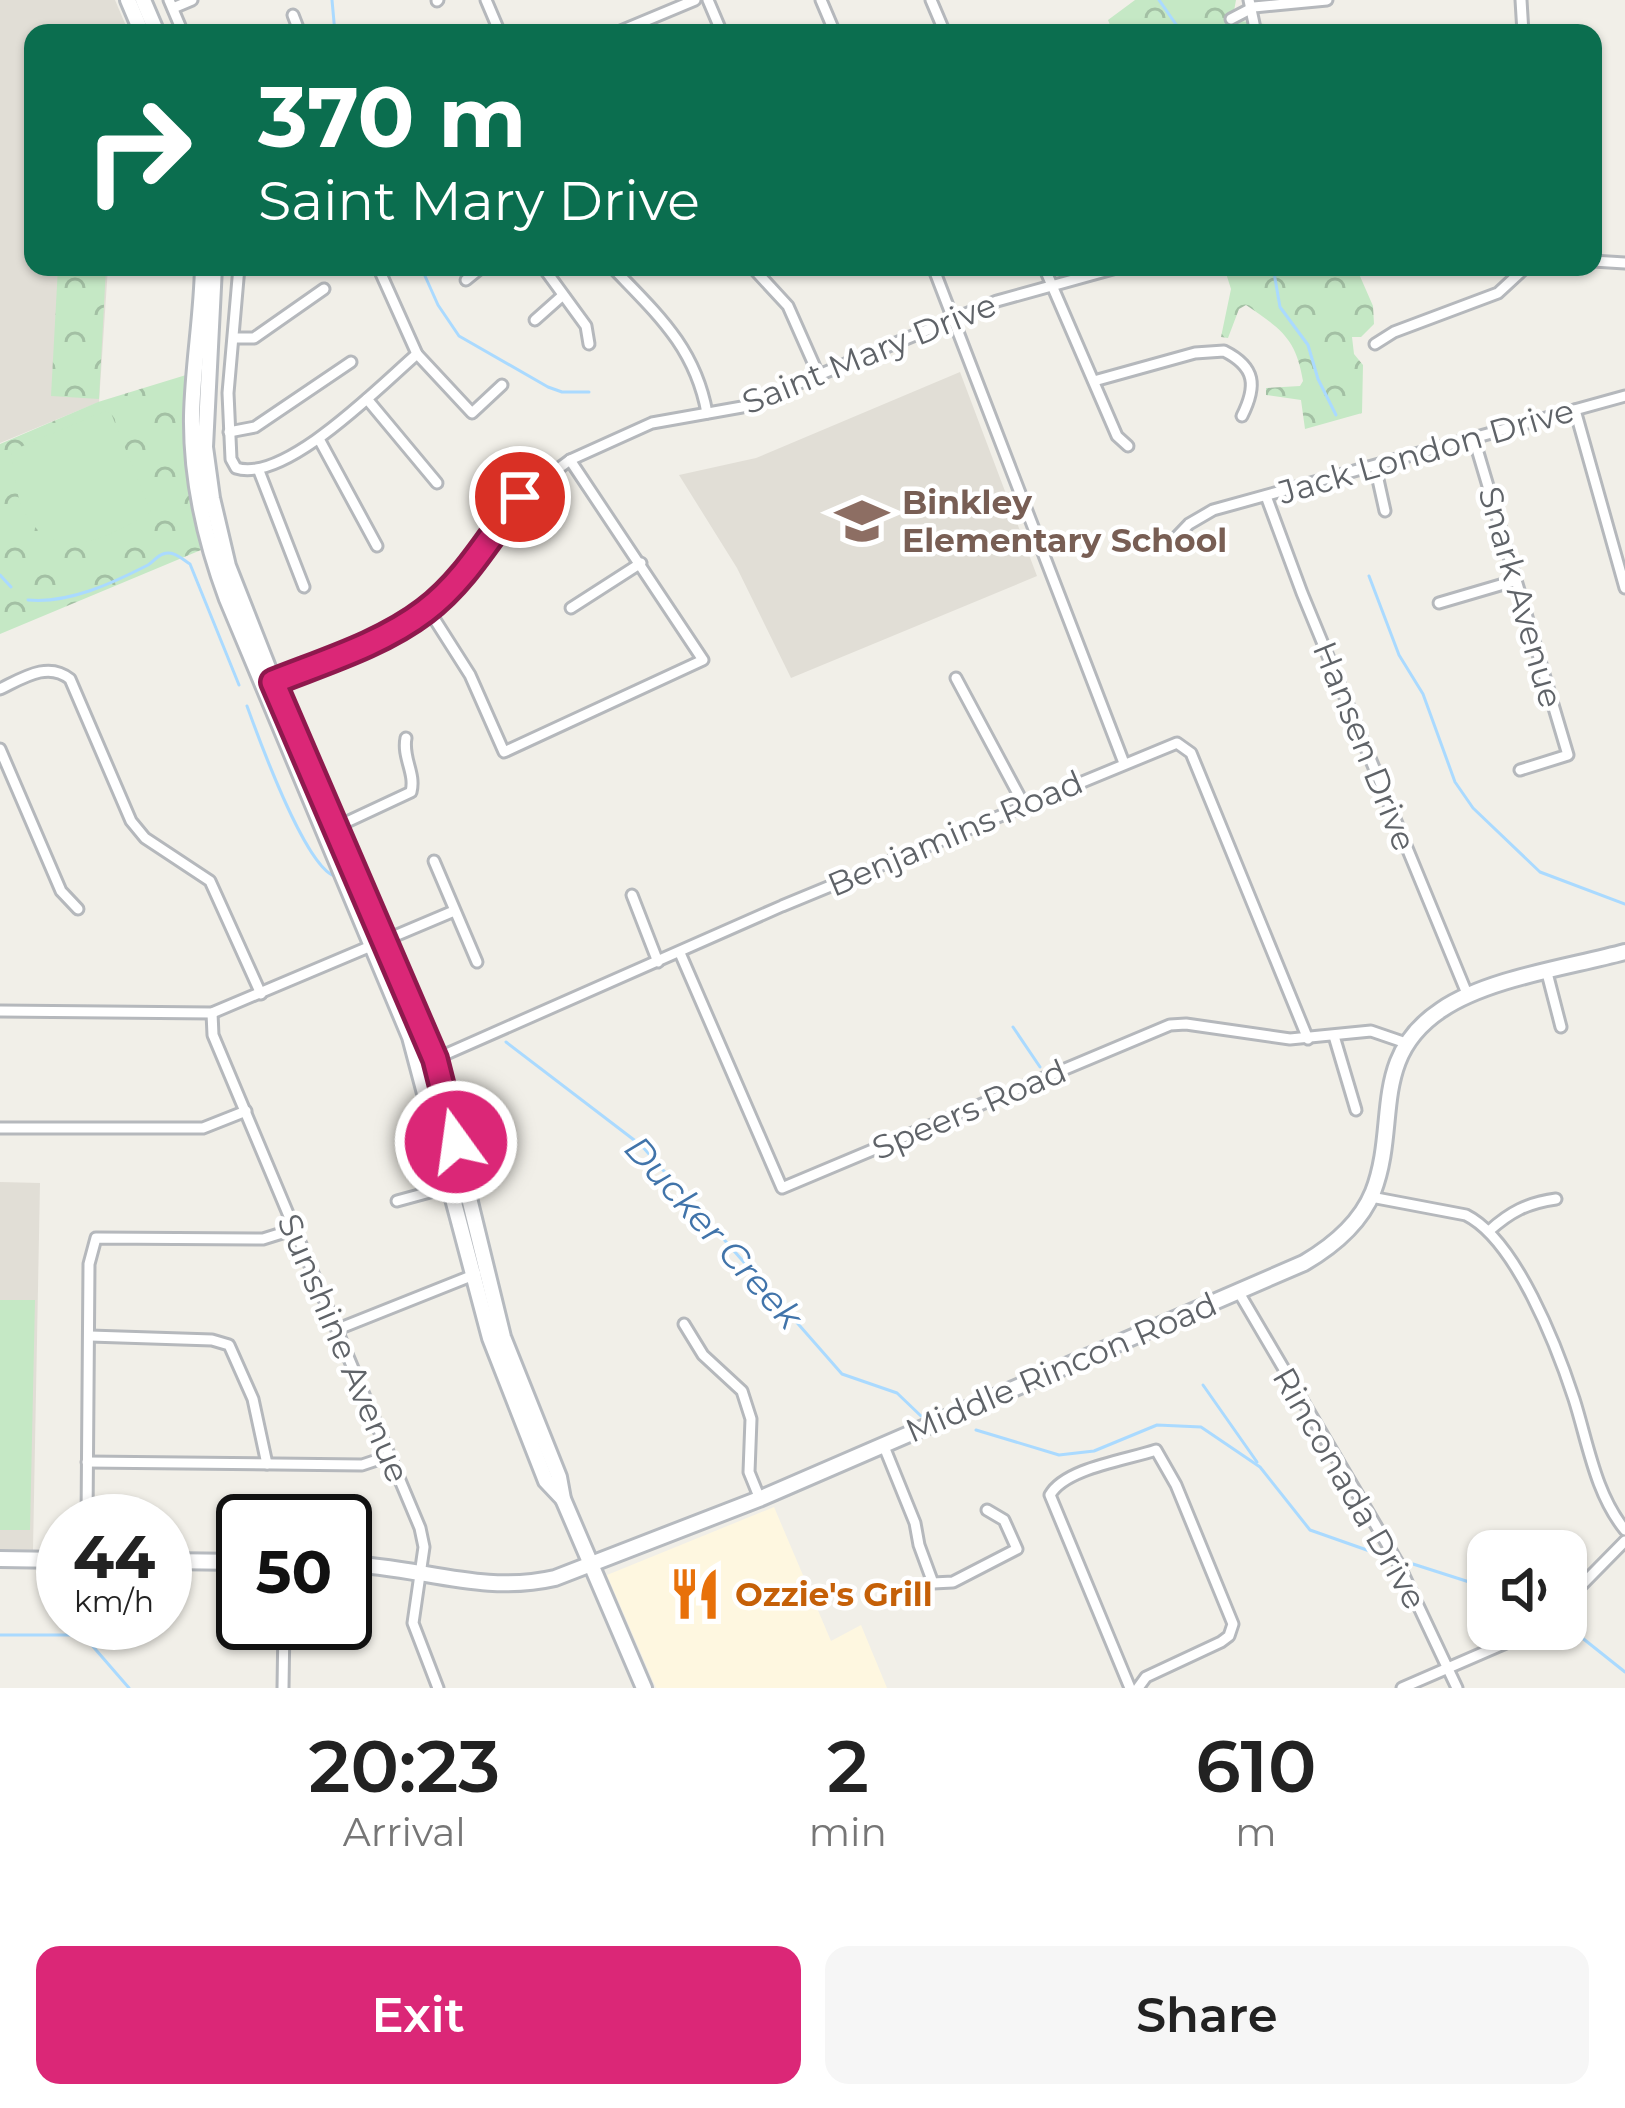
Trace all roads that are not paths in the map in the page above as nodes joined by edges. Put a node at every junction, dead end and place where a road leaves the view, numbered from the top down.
1 (192, 0) edge
2 (694, 0) edge
3 (1327, 0) edge
4 (1252, 3) edge
5 (171, 4) edge
6 (292, 15) dead end
7 (1231, 19) dead end
8 (296, 24) edge
9 (637, 24) edge
10 (202, 276) edge
11 (214, 276) edge
12 (239, 276) edge
13 (382, 276) edge
14 (471, 276) edge
15 (549, 276) edge
16 (620, 276) edge
17 (760, 276) edge
18 (937, 276) edge
19 (1048, 276) edge
20 (1088, 276) edge
21 (1516, 276) edge
22 (466, 280) dead end
23 (1052, 286) junction
24 (324, 290) dead end
25 (562, 296) junction
26 (954, 319) junction
27 (535, 320) dead end
28 (236, 338) junction
29 (589, 344) dead end
30 (1375, 344) dead end
31 (417, 354) junction
32 (351, 362) dead end
33 (819, 376) junction
34 (1094, 381) junction
35 (502, 385) dead end
36 (1625, 396) edge
37 (368, 400) junction
38 (1575, 410) junction
39 (707, 413) junction
40 (1242, 416) dead end
41 (229, 432) junction
42 (319, 439) junction
43 (1474, 439) junction
44 (1128, 446) dead end
45 (570, 460) junction
46 (1375, 466) junction
47 (259, 471) junction
48 (436, 483) dead end
49 (1266, 496) junction
50 (1385, 511) dead end
51 (1169, 545) dead end
52 (377, 546) dead end
53 (641, 563) junction
54 (1514, 581) junction
55 (304, 586) dead end
56 (1625, 588) edge
57 (1439, 602) dead end
58 (571, 608) dead end
59 (428, 609) junction
60 (956, 678) dead end
61 (273, 682) junction
62 (0, 688) edge
63 (406, 738) dead end
64 (0, 749) edge
65 (1124, 763) junction
66 (1520, 770) dead end
67 (1023, 803) junction
68 (336, 827) junction
69 (434, 861) dead end
70 (632, 896) dead end
71 (79, 909) dead end
72 (454, 911) junction
73 (378, 943) junction
74 (1625, 952) edge
75 (680, 953) junction
76 (477, 962) dead end
77 (658, 962) junction
78 (1547, 973) junction
79 (261, 994) junction
80 (1468, 996) junction
81 (0, 1011) edge
82 (212, 1013) junction
83 (1561, 1027) dead end
84 (1334, 1036) junction
85 (1308, 1039) junction
86 (1406, 1043) junction
87 (435, 1059) junction
88 (1356, 1110) dead end
89 (246, 1111) junction
90 (0, 1128) edge
91 (452, 1186) junction
92 (1371, 1197) junction
93 (1556, 1199) dead end
94 (397, 1201) dead end
95 (295, 1229) junction
96 (1489, 1231) junction
97 (481, 1273) junction
98 (1238, 1291) junction
99 (684, 1324) dead end
100 (338, 1329) junction
101 (90, 1336) junction
102 (883, 1444) junction
103 (389, 1456) junction
104 (87, 1462) junction
105 (267, 1464) junction
106 (86, 1494) edge
107 (760, 1498) junction
108 (987, 1510) dead end
109 (1625, 1530) edge
110 (1625, 1541) edge
111 (0, 1559) edge
112 (36, 1560) edge
113 (591, 1565) junction
114 (372, 1566) edge
115 (421, 1570) junction
116 (1587, 1580) edge
117 (284, 1650) edge
118 (1485, 1650) edge
119 (1447, 1669) junction
120 (283, 1688) edge
121 (438, 1688) edge
122 (644, 1688) edge
123 (1134, 1688) edge
124 (1402, 1688) edge
125 (1457, 1688) edge

1 - 5 street
2 - 9 street
3 - 4 street
4 - 7 street
6 - 8 street
10 - 73 main road
11 - 61 main road
12 - 28 street
13 - 31 street
14 - 22 street
15 - 25 street
16 - 39 street
17 - 33 street
18 - 26 street
19 - 23 street
20 - 23 street, Saint Mary Drive
21 - 30 street
23 - 26 street, Saint Mary Drive
23 - 34 street
24 - 28 street
25 - 27 street
25 - 29 street
26 - 33 street, Saint Mary Drive
26 - 65 street
28 - 41 street
31 - 35 street
31 - 37 street
32 - 41 street
33 - 39 street, Saint Mary Drive
34 - 40 street
34 - 44 street
36 - 38 street, Jack London Drive
37 - 42 street
37 - 48 street
38 - 43 street, Jack London Drive
38 - 56 street
39 - 45 street, Saint Mary Drive
41 - 47 street
42 - 47 street
42 - 52 street
43 - 46 street, Jack London Drive
43 - 54 street, Snark Avenue
45 - 53 street
45 - 59 street, Saint Mary Drive
46 - 49 street, Jack London Drive
46 - 50 street
47 - 55 street
49 - 51 street, Jack London Drive
49 - 80 street, Hansen Drive
53 - 58 street
53 - 59 street
54 - 57 street
54 - 66 street, Snark Avenue
59 - 61 street, Saint Mary Drive
60 - 67 street
61 - 68 main road
62 - 79 street
63 - 68 street
64 - 71 street
65 - 67 street, Benjamins Road
65 - 85 street, Benjamins Road
67 - 75 street, Benjamins Road
68 - 73 main road
69 - 72 street
70 - 77 street
72 - 73 street
72 - 76 street
73 - 79 street
73 - 87 main road
73 - 91 main road
74 - 78 main road
75 - 77 street, Benjamins Road
75 - 85 street, Speers Road
77 - 87 street, Benjamins Road
78 - 80 main road
78 - 83 street
79 - 82 street
80 - 86 main road
81 - 82 street
82 - 89 street, Sunshine Avenue
84 - 85 street, Speers Road
84 - 86 street, Speers Road
84 - 88 street
86 - 92 main road, Middle Rincon Road
87 - 97 main road
89 - 90 street
89 - 95 street, Sunshine Avenue
91 - 94 street
91 - 97 main road
92 - 96 street
92 - 98 main road, Middle Rincon Road
93 - 96 street
95 - 100 street, Sunshine Avenue
95 - 101 street
96 - 109 street
97 - 100 street
97 - 113 main road
98 - 102 main road, Middle Rincon Road
98 - 119 street, Rinconada Drive
99 - 107 street
100 - 103 street, Sunshine Avenue
101 - 104 street
101 - 105 street
102 - 107 main road, Middle Rincon Road
102 - 108 street
103 - 105 street
103 - 115 street, Sunshine Avenue
104 - 105 street
104 - 106 street
107 - 113 main road, Middle Rincon Road
110 - 116 street
111 - 112 main road
113 - 115 main road, Middle Rincon Road
113 - 122 main road
114 - 115 main road, Middle Rincon Road
115 - 121 street, Sunshine Avenue
117 - 120 street
118 - 119 street
119 - 124 street
119 - 125 street, Rinconada Drive
123 - 123 street

